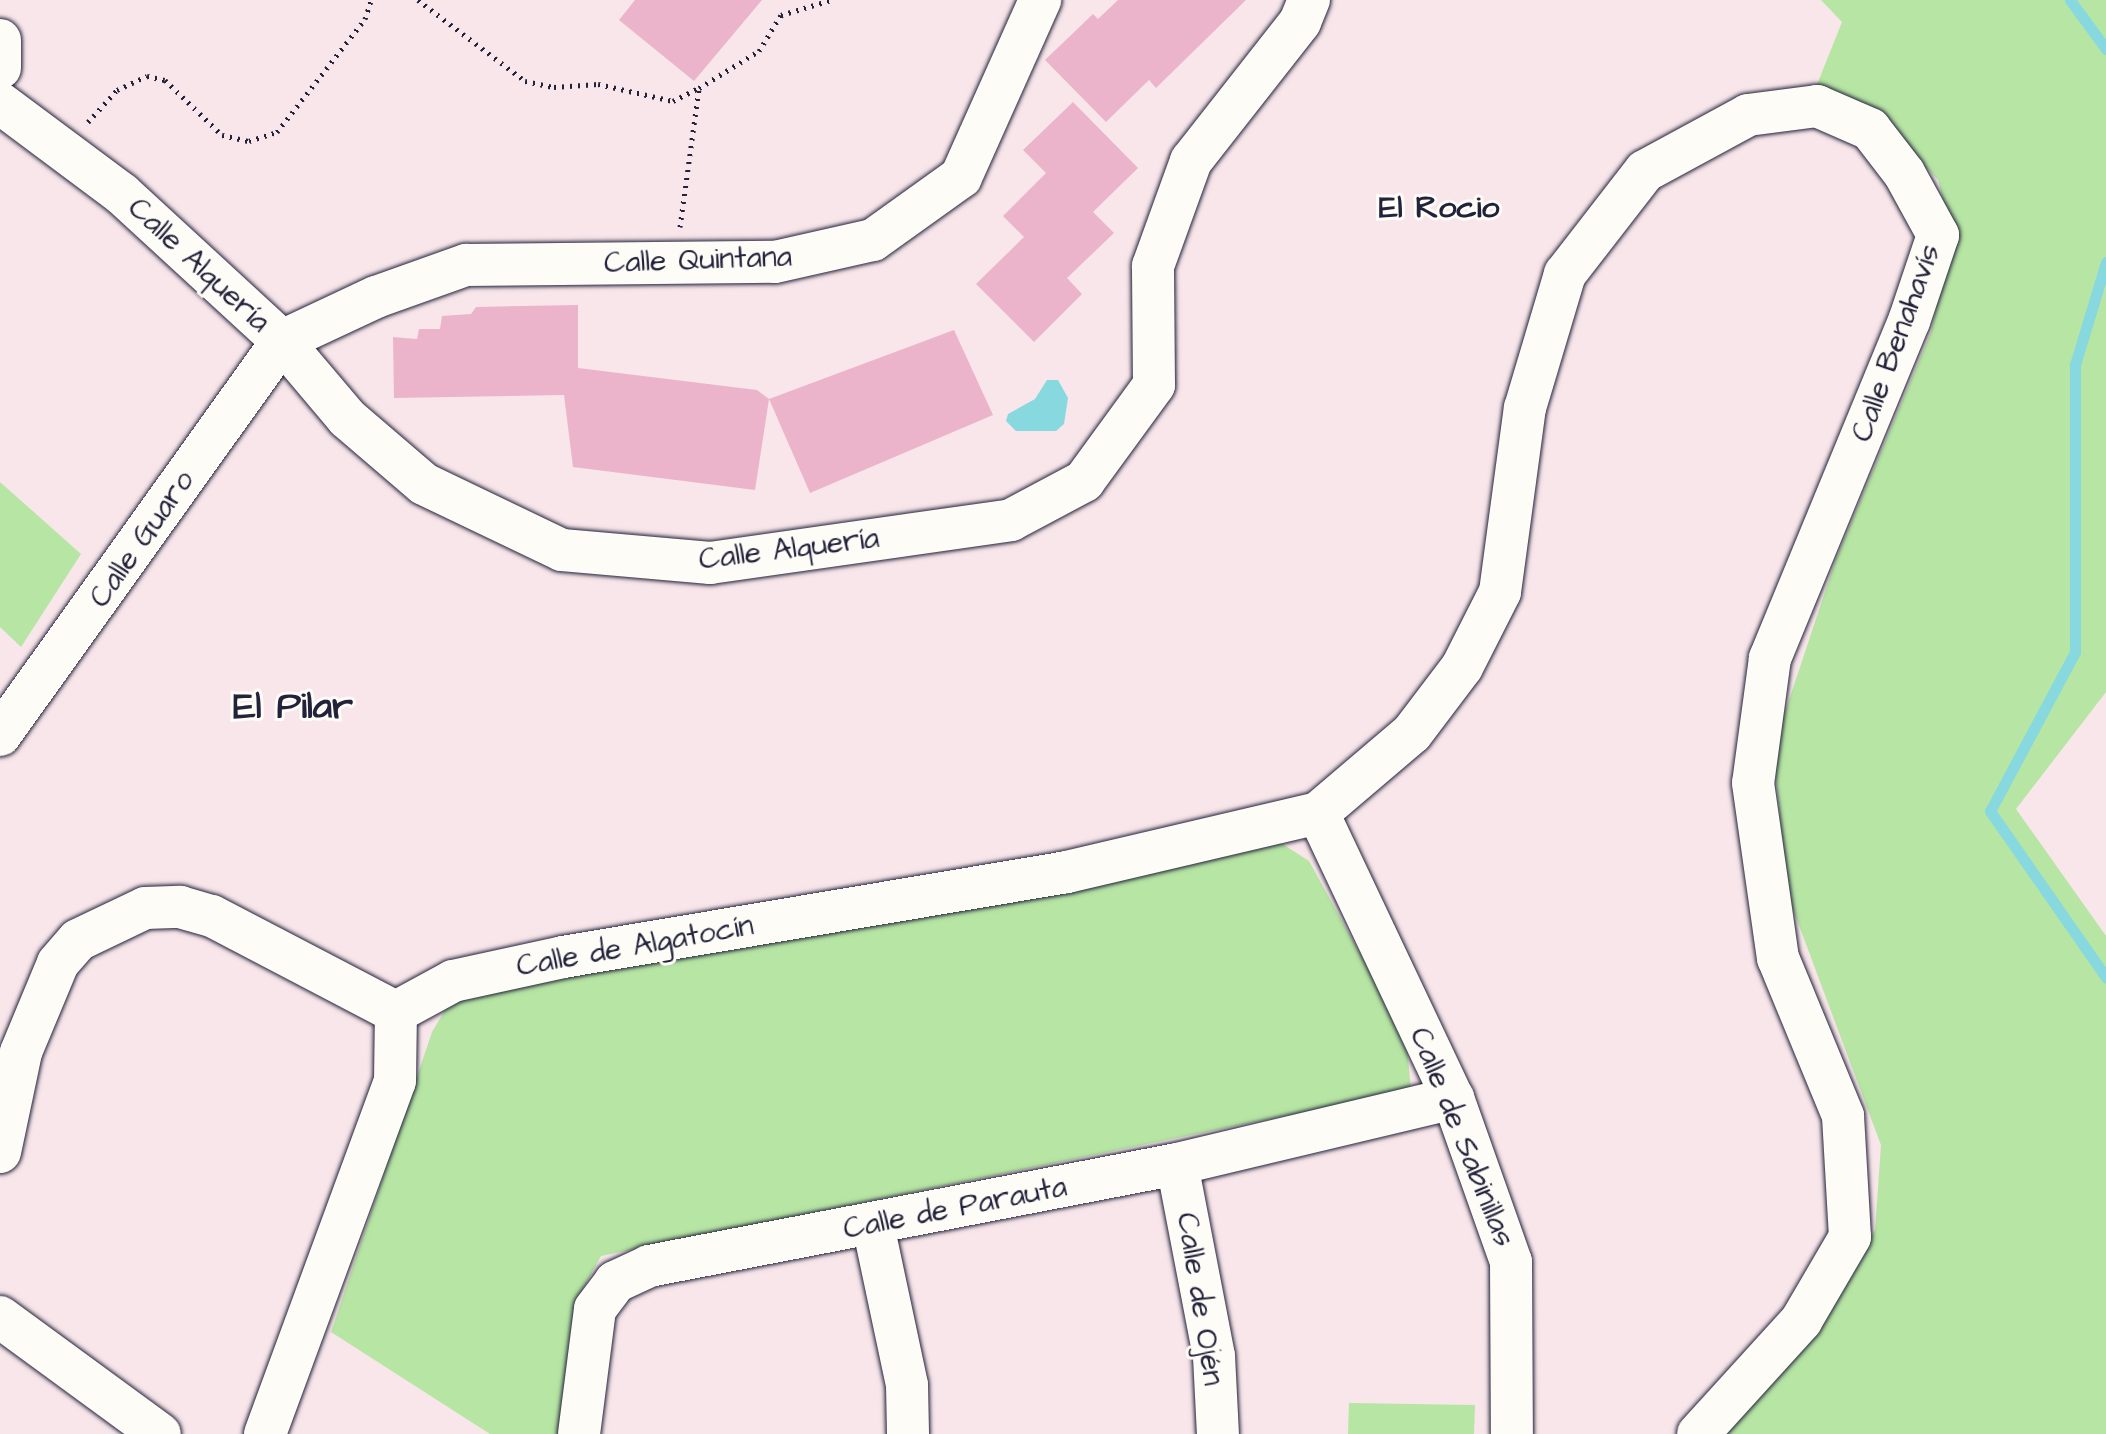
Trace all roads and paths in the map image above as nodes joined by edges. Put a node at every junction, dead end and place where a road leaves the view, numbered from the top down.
1 (371, 0) edge
2 (418, 0) edge
3 (831, 0) edge
4 (1040, 0) edge
5 (1309, 0) edge
6 (0, 40) edge
7 (0, 68) edge
8 (699, 88) junction
9 (0, 103) edge
10 (64, 150) junction
11 (677, 263) junction
12 (282, 341) junction
13 (0, 735) edge
14 (1318, 813) junction
15 (396, 1012) junction
16 (1453, 1098) junction
17 (0, 1152) edge
18 (1177, 1164) junction
19 (873, 1225) junction
20 (0, 1317) edge
21 (160, 1434) edge
22 (265, 1434) edge
23 (579, 1434) edge
24 (908, 1434) edge
25 (1218, 1434) edge
26 (1512, 1434) edge
27 (1698, 1434) edge

1 - 10 path
2 - 8 path
3 - 8 path
4 - 11 street, Calle Quintana
5 - 12 street, Calle Alquería
6 - 7 street
8 - 11 path
9 - 10 street, Calle Alquería
10 - 12 street, Calle Alquería
11 - 12 street, Calle Quintana
12 - 13 street, Calle Guaro
14 - 15 street, Calle de Algatocín
14 - 16 street, Calle de Sabinillas
14 - 27 street, Calle Benahavís
15 - 17 street
15 - 22 street
16 - 18 street, Calle de Parauta
16 - 26 street, Calle de Sabinillas
18 - 19 street, Calle de Parauta
18 - 25 street, Calle de Ojén
19 - 23 street, Calle de Parauta
19 - 24 street
20 - 21 street

